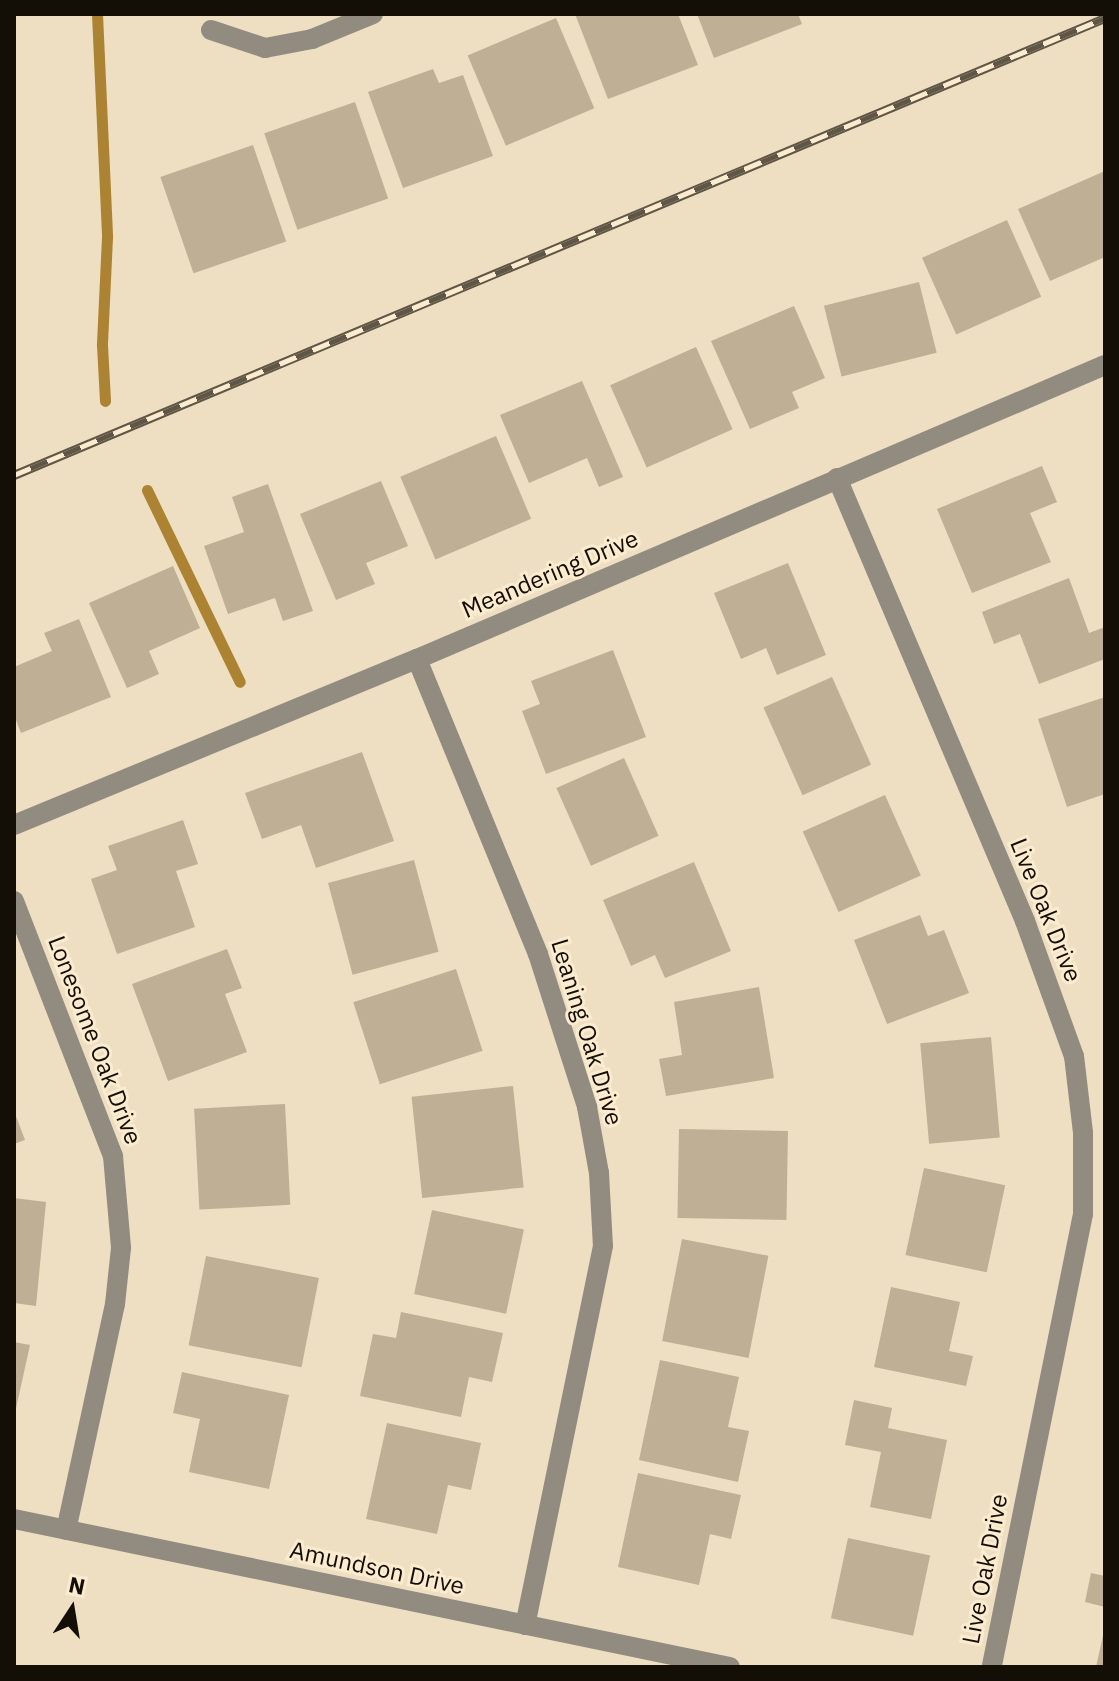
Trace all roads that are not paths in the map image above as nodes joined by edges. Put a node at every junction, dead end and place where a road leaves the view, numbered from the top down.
1 (373, 14) edge
2 (211, 30) dead end
3 (1105, 365) edge
4 (837, 478) junction
5 (417, 659) junction
6 (14, 825) edge
7 (14, 901) edge
8 (14, 1519) edge
9 (66, 1530) junction
10 (525, 1625) junction
11 (730, 1667) edge
12 (992, 1667) edge

1 - 2 street
3 - 4 street, Meandering Drive
4 - 5 street, Meandering Drive
4 - 12 street, Live Oak Drive
5 - 6 street, Meandering Drive
5 - 10 street, Leaning Oak Drive
7 - 9 street, Lonesome Oak Drive
8 - 9 street, Amundson Drive
9 - 10 street, Amundson Drive
10 - 11 street, Amundson Drive

